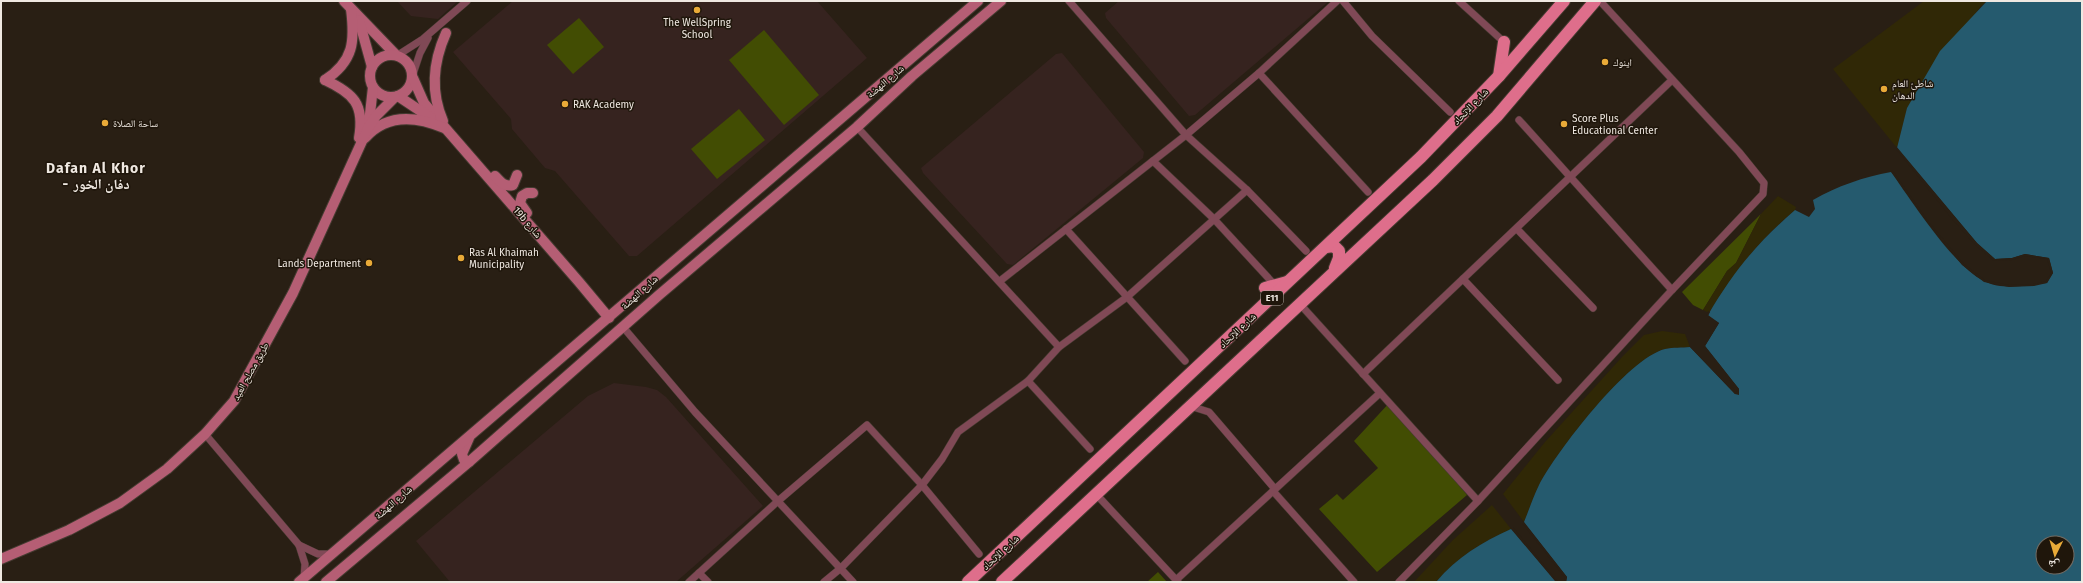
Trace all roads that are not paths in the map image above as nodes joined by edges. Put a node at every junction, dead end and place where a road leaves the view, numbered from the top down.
1 (468, 1) edge
2 (978, 1) edge
3 (1001, 1) edge
4 (1069, 1) edge
5 (1337, 1) edge
6 (1343, 1) edge
7 (1459, 1) edge
8 (1564, 1) edge
9 (1594, 1) edge
10 (1600, 1) edge
11 (348, 5) edge
12 (358, 18) junction
13 (432, 32) junction
14 (446, 33) dead end
15 (933, 40) junction
16 (1504, 42) joint
17 (396, 55) junction
18 (372, 67) junction
19 (1259, 73) junction
20 (413, 76) junction
21 (912, 76) junction
22 (1499, 76) junction
23 (1672, 80) junction
24 (373, 87) junction
25 (397, 96) junction
26 (1450, 112) dead end
27 (1519, 120) dead end
28 (857, 127) junction
29 (368, 128) junction
30 (446, 128) junction
31 (1186, 135) junction
32 (461, 145) junction
33 (358, 147) junction
34 (1153, 161) junction
35 (517, 175) dead end
36 (1571, 176) junction
37 (1247, 190) junction
38 (1368, 192) dead end
39 (533, 193) dead end
40 (1214, 220) junction
41 (1066, 229) junction
42 (1517, 229) junction
43 (1326, 247) junction
44 (1306, 251) dead end
45 (1335, 270) junction
46 (1464, 279) junction
47 (1000, 281) junction
48 (579, 282) junction
49 (1288, 282) junction
50 (1269, 285) joint
51 (1672, 290) junction
52 (1127, 297) junction
53 (1299, 303) junction
54 (1593, 308) dead end
55 (609, 318) junction
56 (623, 327) junction
57 (1059, 347) junction
58 (1185, 361) dead end
59 (1363, 374) junction
60 (1558, 380) dead end
61 (1028, 381) junction
62 (1380, 393) junction
63 (1190, 406) junction
64 (205, 434) junction
65 (471, 434) junction
66 (1090, 449) dead end
67 (469, 462) junction
68 (922, 485) junction
69 (1274, 490) junction
70 (1095, 493) junction
71 (1478, 501) junction
72 (778, 502) junction
73 (299, 545) junction
74 (332, 554) junction
75 (979, 554) dead end
76 (1, 560) edge
77 (841, 568) junction
78 (699, 573) junction
79 (302, 580) edge
80 (328, 581) edge
81 (1177, 581) edge
82 (689, 582) edge
83 (708, 582) edge
84 (824, 582) edge
85 (853, 582) edge
86 (968, 582) edge
87 (1002, 582) edge
88 (1354, 582) edge
89 (1399, 582) edge

1 - 13 street
2 - 15 main road, شارع النهضة
3 - 21 main road, شارع النهضة
4 - 31 street
5 - 19 street
6 - 26 street
7 - 16 street
8 - 22 main road, شارع الإتحاد / E11
9 - 45 main road, E11
10 - 23 street
11 - 12 main road
11 - 33 main road
12 - 17 main road
12 - 18 main road
13 - 17 street
13 - 20 street
14 - 30 main road
15 - 21 main road
15 - 55 main road, شارع النهضة
16 - 22 main road
17 - 18 main road
17 - 20 main road
18 - 24 main road
19 - 31 street
19 - 38 street
20 - 25 main road
20 - 30 main road, 19b شارع
21 - 28 main road, شارع النهضة
22 - 43 main road, شارع الإتحاد / E11
23 - 36 street
23 - 51 street
24 - 25 main road
24 - 29 main road, طريق مصلح العيد
25 - 29 main road, طريق مصلح العيد
25 - 30 main road, 19b شارع
27 - 36 street
28 - 47 street
28 - 56 main road, شارع النهضة
29 - 33 main road, طريق مصلح العيد
30 - 32 main road, 19b شارع
30 - 33 main road
31 - 34 street
31 - 37 street
32 - 35 main road
32 - 48 main road, 19b شارع
33 - 64 main road, طريق مصلح العيد
34 - 40 street
34 - 41 street
36 - 42 street
36 - 51 street
37 - 40 street
37 - 44 street
39 - 48 main road
40 - 50 street
40 - 52 street
41 - 47 street
41 - 52 street
42 - 46 street
42 - 54 street
43 - 45 main road
43 - 49 main road, شارع الإتحاد / E11
45 - 53 main road, E11
46 - 59 street
46 - 60 street
47 - 57 street
48 - 55 main road, 19b شارع
49 - 50 main road
49 - 86 main road, شارع الإتحاد / E11
51 - 71 street
52 - 57 street
52 - 58 street
53 - 59 street
53 - 63 main road, E11
55 - 65 main road, شارع النهضة
56 - 67 main road, شارع النهضة
56 - 72 street
57 - 61 street
59 - 62 street
61 - 66 street
61 - 68 street
62 - 69 street
62 - 71 street
63 - 69 street
63 - 70 main road, E11
64 - 73 street
64 - 76 main road, طريق مصلح العيد
65 - 67 main road
65 - 74 main road, شارع النهضة
67 - 80 main road, شارع النهضة
68 - 72 street
68 - 75 street
68 - 77 street
69 - 81 street
69 - 88 street
70 - 81 street
70 - 87 main road, E11
71 - 89 street
72 - 77 street
72 - 78 street
73 - 74 street
73 - 79 street
74 - 79 main road, شارع النهضة
77 - 84 street
77 - 85 street
78 - 82 street
78 - 83 street

